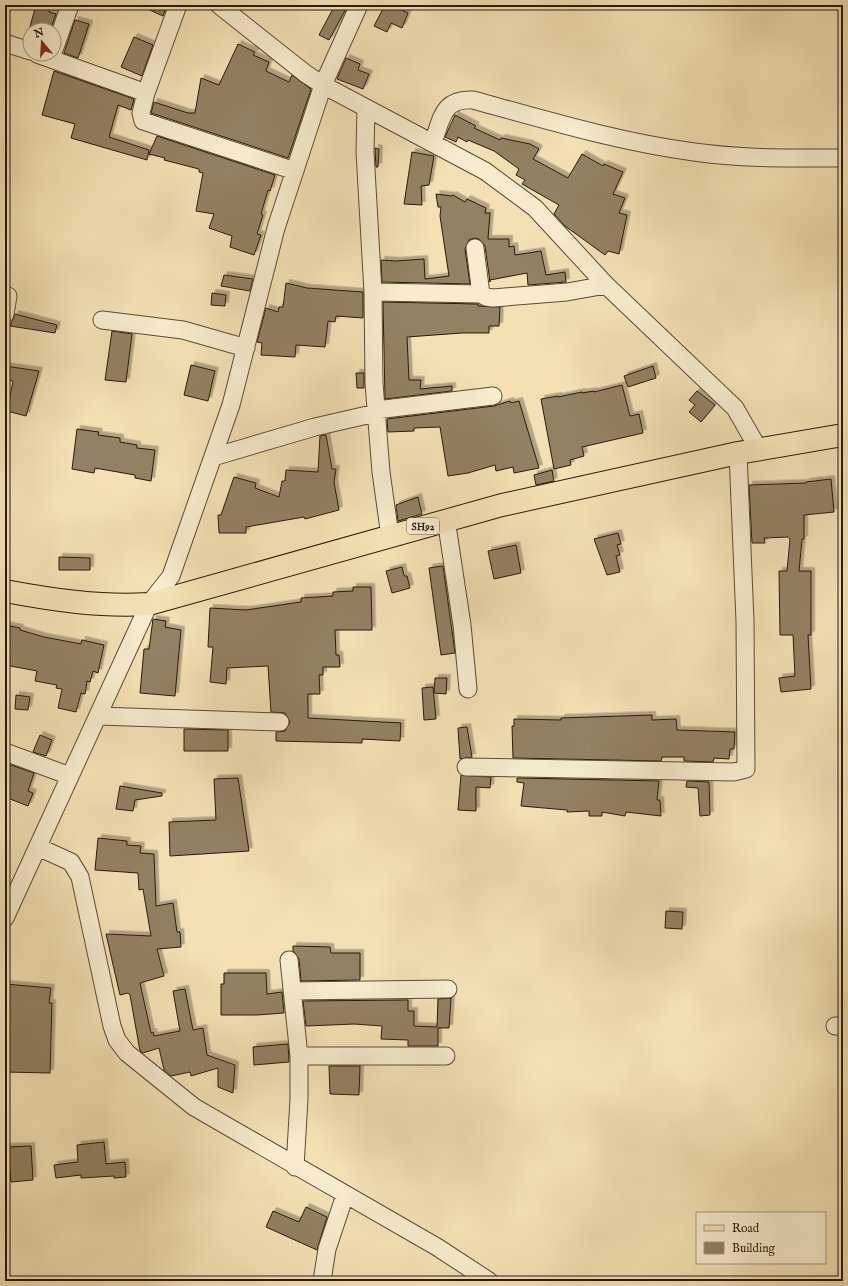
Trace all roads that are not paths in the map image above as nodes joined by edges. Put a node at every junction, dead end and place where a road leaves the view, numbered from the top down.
1 (70, 5) edge
2 (178, 5) edge
3 (219, 5) edge
4 (359, 5) edge
5 (62, 24) edge
6 (5, 43) edge
7 (22, 48) edge
8 (62, 59) edge
9 (323, 85) junction
10 (146, 93) junction
11 (366, 108) junction
12 (433, 142) junction
13 (843, 158) edge
14 (295, 171) junction
15 (475, 248) dead end
16 (606, 285) junction
17 (373, 292) junction
18 (481, 294) junction
19 (8, 296) dead end
20 (5, 314) edge
21 (102, 320) dead end
22 (246, 348) junction
23 (493, 396) dead end
24 (376, 411) junction
25 (843, 435) edge
26 (759, 450) junction
27 (738, 453) junction
28 (213, 457) junction
29 (446, 520) junction
30 (390, 536) junction
31 (5, 591) edge
32 (149, 604) junction
33 (468, 689) dead end
34 (98, 716) junction
35 (280, 722) dead end
36 (5, 752) edge
37 (466, 767) dead end
38 (70, 776) junction
39 (38, 847) junction
40 (5, 918) edge
41 (289, 960) dead end
42 (448, 989) dead end
43 (292, 991) junction
44 (299, 1056) junction
45 (446, 1056) dead end
46 (295, 1166) junction
47 (345, 1195) junction
48 (322, 1281) edge
49 (489, 1281) edge

1 - 5 street
2 - 10 street
3 - 9 street
4 - 9 street
6 - 7 street
8 - 10 street
9 - 11 street
9 - 14 street
10 - 14 street
11 - 12 street
11 - 17 street
12 - 13 street
12 - 16 street
14 - 22 street
15 - 18 street
16 - 18 street
16 - 26 street
17 - 18 street
17 - 24 street
19 - 20 street
21 - 22 street
22 - 28 street
23 - 24 street
24 - 28 street
24 - 30 street
25 - 26 main road, SH92
26 - 27 main road, SH92
27 - 29 main road, SH92
27 - 37 street
28 - 32 street
29 - 30 main road, SH92
29 - 33 street
30 - 32 main road, SH92
31 - 32 main road, SH92
32 - 34 street
34 - 35 street
34 - 38 street
36 - 38 street
38 - 39 street
39 - 40 street
39 - 46 street
41 - 43 street
42 - 43 street
43 - 44 street
44 - 45 street
44 - 46 street
46 - 47 street
47 - 48 street
47 - 49 street

